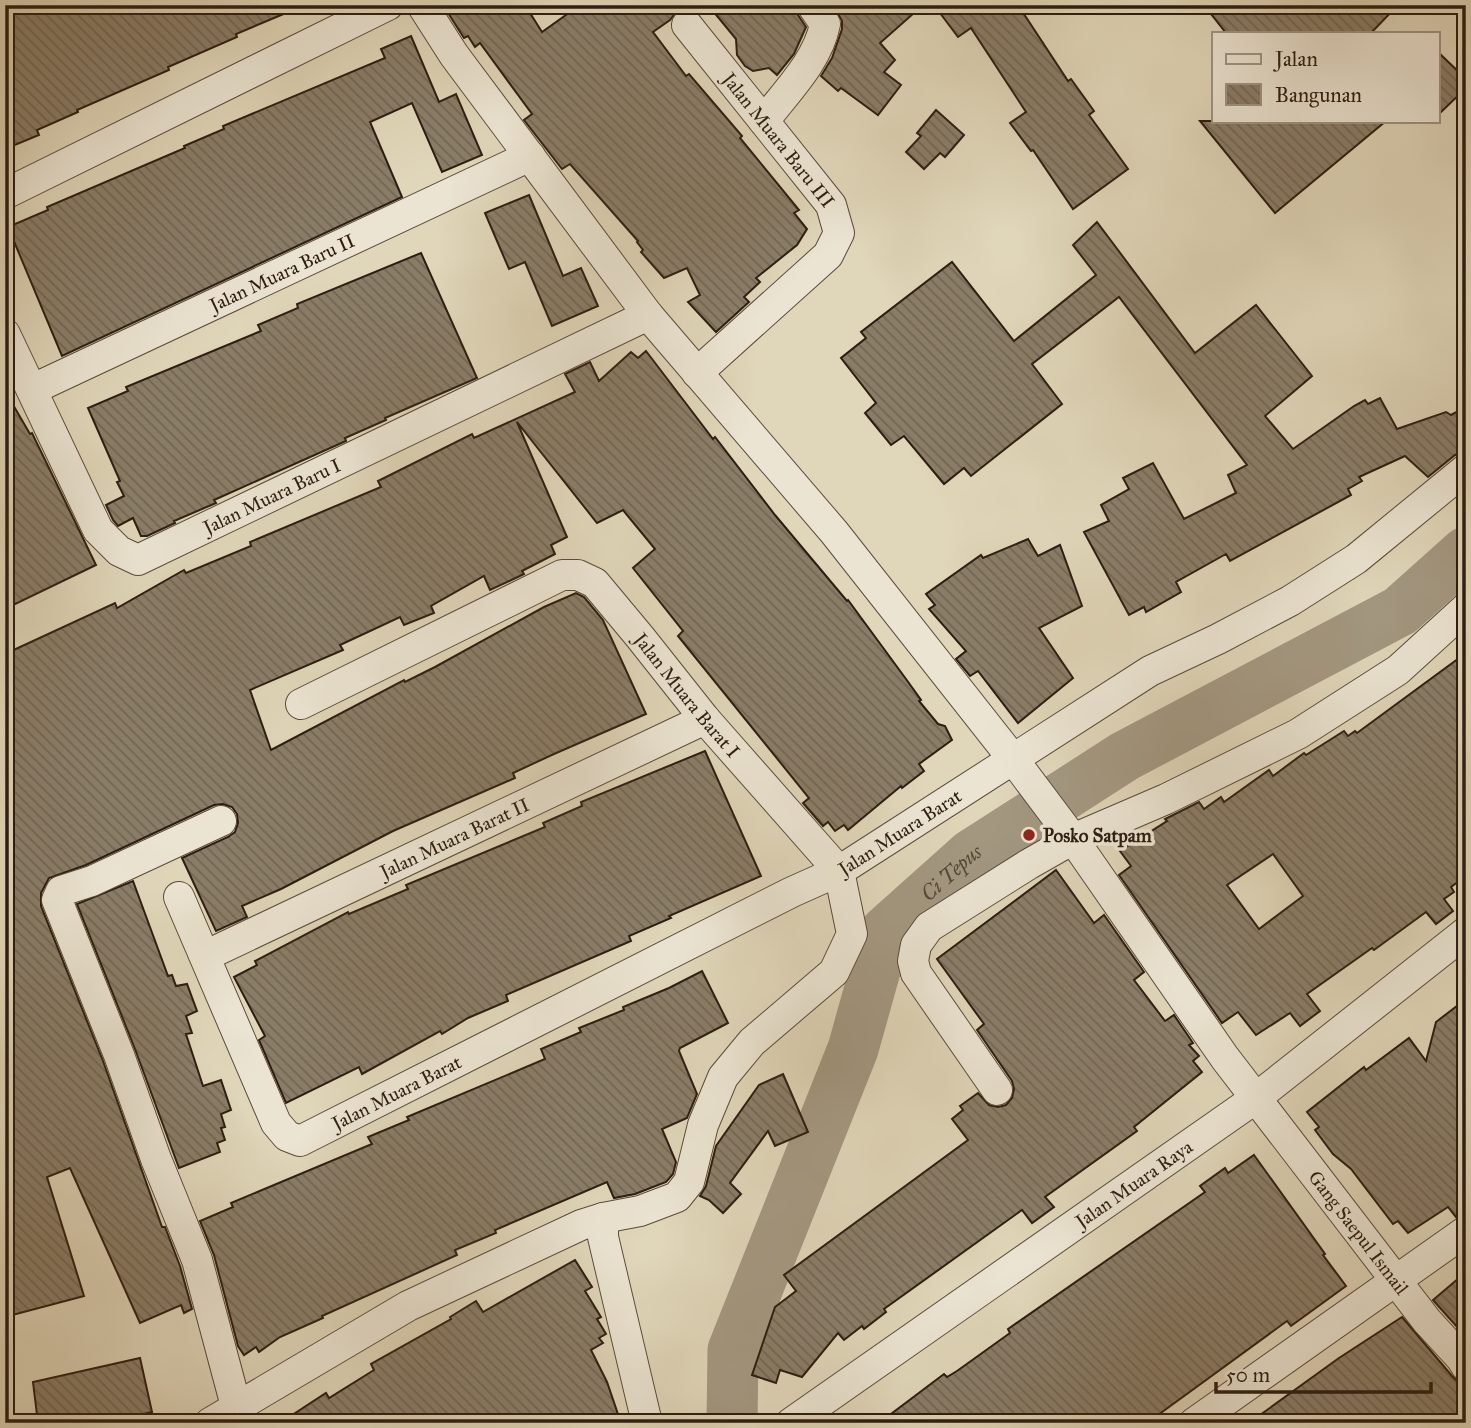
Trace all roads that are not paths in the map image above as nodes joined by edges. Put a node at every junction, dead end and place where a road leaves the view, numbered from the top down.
1 (388, 5) edge
2 (422, 5) edge
3 (812, 5) edge
4 (687, 25) dead end
5 (764, 121) junction
6 (530, 156) junction
7 (5, 194) edge
8 (648, 315) junction
9 (5, 334) edge
10 (696, 373) junction
11 (33, 389) junction
12 (1466, 469) edge
13 (1466, 608) edge
14 (301, 704) dead end
15 (705, 719) junction
16 (1021, 769) junction
17 (221, 821) dead end
18 (1066, 831) junction
19 (839, 872) junction
20 (179, 897) dead end
21 (1466, 932) edge
22 (205, 956) junction
23 (997, 1090) dead end
24 (1256, 1097) junction
25 (603, 1227) junction
26 (1466, 1231) edge
27 (1397, 1279) junction
28 (1466, 1366) edge
29 (236, 1406) junction
30 (211, 1423) edge
31 (647, 1423) edge
32 (791, 1423) edge
33 (1194, 1423) edge

1 - 7 street
2 - 6 street, Gang Saepul Ismail
3 - 5 street
4 - 5 street, Jalan Muara Baru III
5 - 10 street, Jalan Muara Baru III
6 - 8 street, Gang Saepul Ismail
6 - 11 street, Jalan Muara Baru II
8 - 10 street, Gang Saepul Ismail
8 - 11 street, Jalan Muara Baru I
9 - 11 street, Jalan Muara Baru I
10 - 16 street, Gang Saepul Ismail
12 - 16 street, Jalan Muara Barat
13 - 18 street
14 - 15 street, Jalan Muara Barat I
15 - 19 street, Jalan Muara Barat I
15 - 22 street, Jalan Muara Barat II
16 - 18 street, Gang Saepul Ismail
16 - 19 street, Jalan Muara Barat
17 - 29 street
18 - 23 street
18 - 24 street, Gang Saepul Ismail
19 - 22 street, Jalan Muara Barat
19 - 25 street
20 - 22 street
21 - 24 street, Jalan Muara Raya
24 - 27 street, Gang Saepul Ismail
24 - 32 street, Jalan Muara Raya
25 - 29 street
25 - 31 street
26 - 27 street
27 - 28 street, Gang Saepul Ismail
27 - 33 street
29 - 30 street

